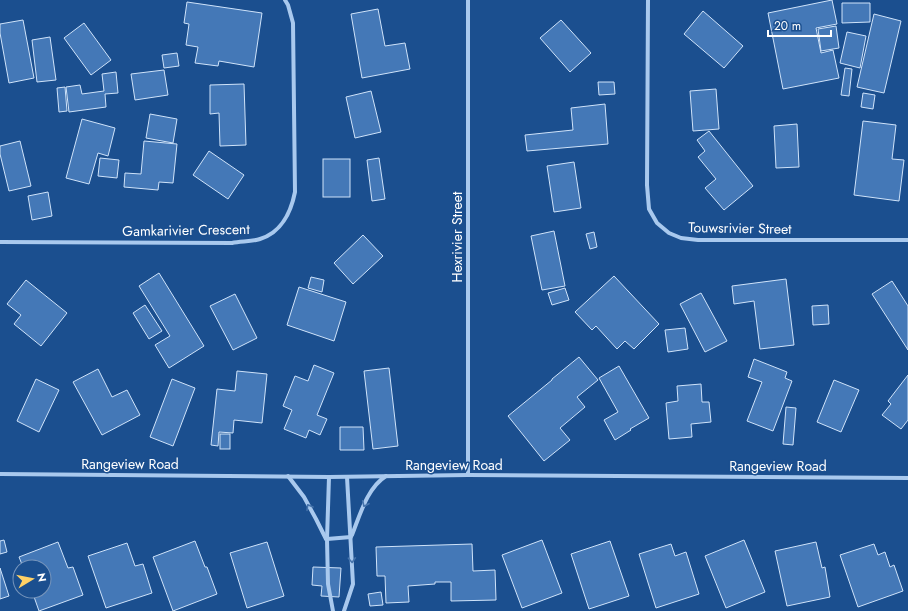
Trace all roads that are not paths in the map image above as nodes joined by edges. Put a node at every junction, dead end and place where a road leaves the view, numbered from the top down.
1 (285, 0) edge
2 (468, 0) edge
3 (648, 0) edge
4 (908, 240) edge
5 (0, 242) edge
6 (0, 474) edge
7 (468, 475) junction
8 (288, 476) junction
9 (387, 476) junction
10 (329, 477) junction
11 (347, 477) junction
12 (908, 478) edge
13 (351, 537) junction
14 (327, 539) junction
15 (333, 611) edge
16 (344, 611) edge

1 - 5 street, Gamkarivier Crescent
2 - 7 street, Hexrivier Street
3 - 4 street, Touwsrivier Street
6 - 8 street, Rangeview Road
7 - 9 street, Rangeview Road
7 - 12 street, Rangeview Road
8 - 10 street, Rangeview Road
14 -> 8 street
9 - 11 street, Rangeview Road
9 -> 13 street
10 - 11 street, Rangeview Road
10 - 14 street
11 - 13 street
13 - 14 street
13 -> 16 street
14 - 15 street

